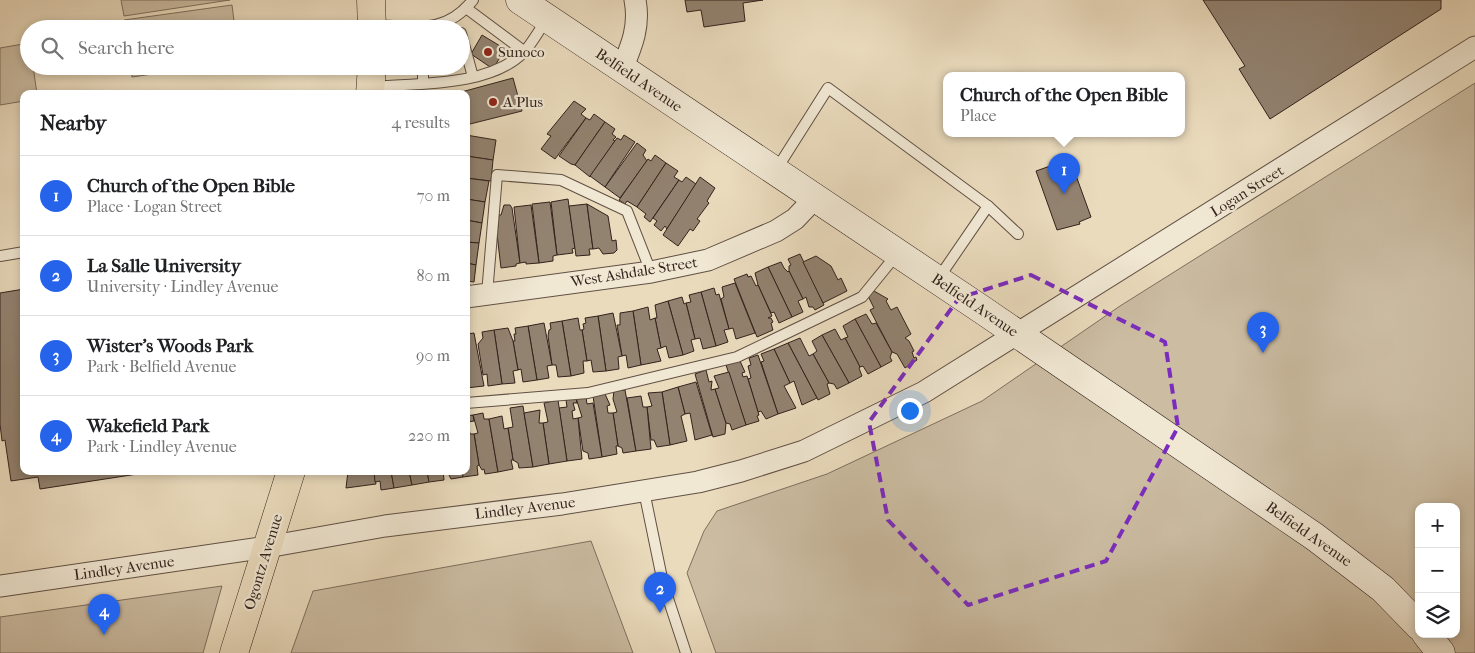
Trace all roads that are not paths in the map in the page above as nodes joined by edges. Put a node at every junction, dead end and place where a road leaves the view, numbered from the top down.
1 (520, 0) edge
2 (635, 0) edge
3 (470, 4) edge
4 (547, 18) junction
5 (453, 19) edge
6 (1475, 47) edge
7 (525, 52) junction
8 (470, 66) edge
9 (622, 69) junction
10 (423, 75) edge
11 (473, 77) junction
12 (371, 82) edge
13 (423, 83) junction
14 (775, 171) junction
15 (815, 198) junction
16 (988, 206) junction
17 (1018, 234) dead end
18 (20, 253) edge
19 (898, 254) junction
20 (0, 256) edge
21 (651, 272) junction
22 (937, 280) junction
23 (477, 296) edge
24 (1019, 335) junction
25 (470, 403) edge
26 (290, 475) edge
27 (644, 490) junction
28 (267, 547) junction
29 (0, 586) edge
30 (1415, 622) edge
31 (1429, 638) edge
32 (234, 653) edge
33 (686, 653) edge
34 (1441, 653) edge

1 - 4 street, Belfield Avenue
2 - 9 street
3 - 5 lane
3 - 7 lane
4 - 7 lane
4 - 9 street, Belfield Avenue
6 - 24 street, Logan Street
7 - 11 lane
8 - 11 lane
9 - 14 street, Belfield Avenue
10 - 13 lane
11 - 13 lane
12 - 13 lane
14 - 15 street, Belfield Avenue
14 - 16 lane
15 - 19 street, Belfield Avenue
15 - 21 street, West Ashdale Street
16 - 17 lane
16 - 22 lane
18 - 20 lane
19 - 22 street, Belfield Avenue
19 - 25 lane
21 - 23 street, West Ashdale Street
21 - 23 lane
22 - 24 street, Belfield Avenue
24 - 27 street, Lindley Avenue
24 - 30 street, Belfield Avenue
26 - 28 main road, Ogontz Avenue
27 - 28 street, Lindley Avenue
27 - 33 lane
28 - 29 street, Lindley Avenue
28 - 32 main road, Ogontz Avenue
31 - 34 street

